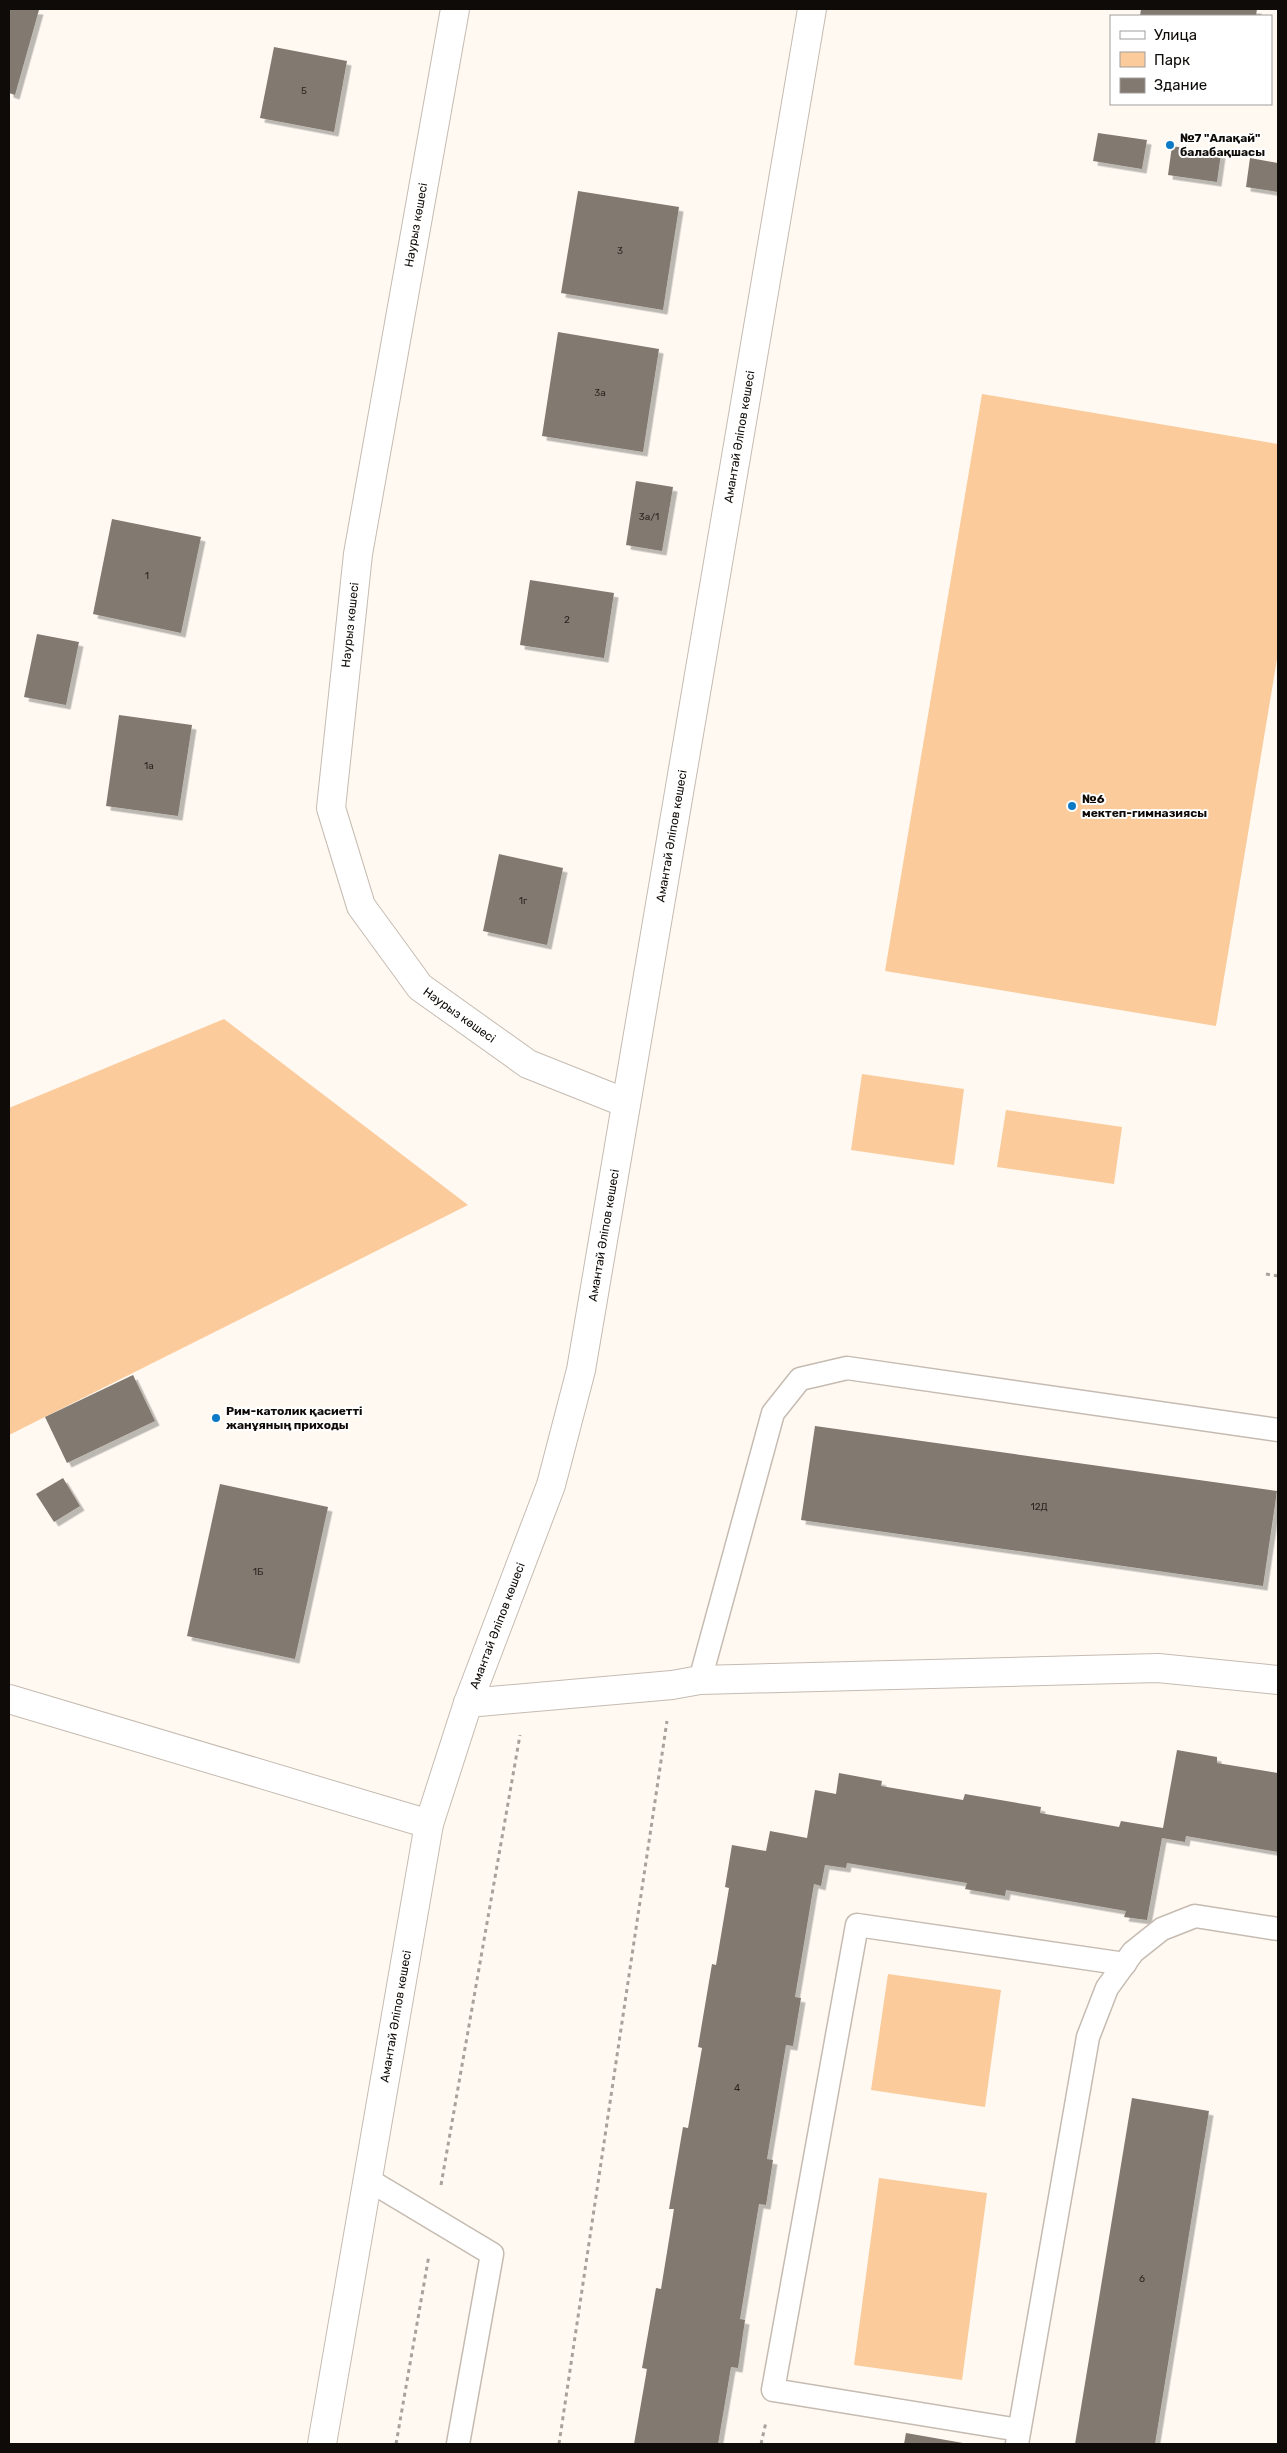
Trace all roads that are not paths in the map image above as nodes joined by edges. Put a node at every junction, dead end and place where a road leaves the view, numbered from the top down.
1 (455, 9) edge
2 (812, 9) edge
3 (626, 1103) junction
4 (1278, 1430) edge
5 (700, 1680) junction
6 (1278, 1680) edge
7 (9, 1699) edge
8 (468, 1703) junction
9 (429, 1824) junction
10 (1278, 1929) edge
11 (1125, 1964) junction
12 (367, 2179) junction
13 (1018, 2437) edge
14 (322, 2444) edge
15 (458, 2444) edge

1 - 3 street, Наурыз көшесі
2 - 3 street, Амантай Әліпов көшесі
3 - 8 street, Амантай Әліпов көшесі
4 - 5 lane
5 - 6 street
5 - 8 street
7 - 9 street
8 - 9 street, Амантай Әліпов көшесі
9 - 12 street, Амантай Әліпов көшесі
10 - 11 lane
11 - 13 lane
11 - 13 lane
12 - 14 street, Амантай Әліпов көшесі
12 - 15 lane

